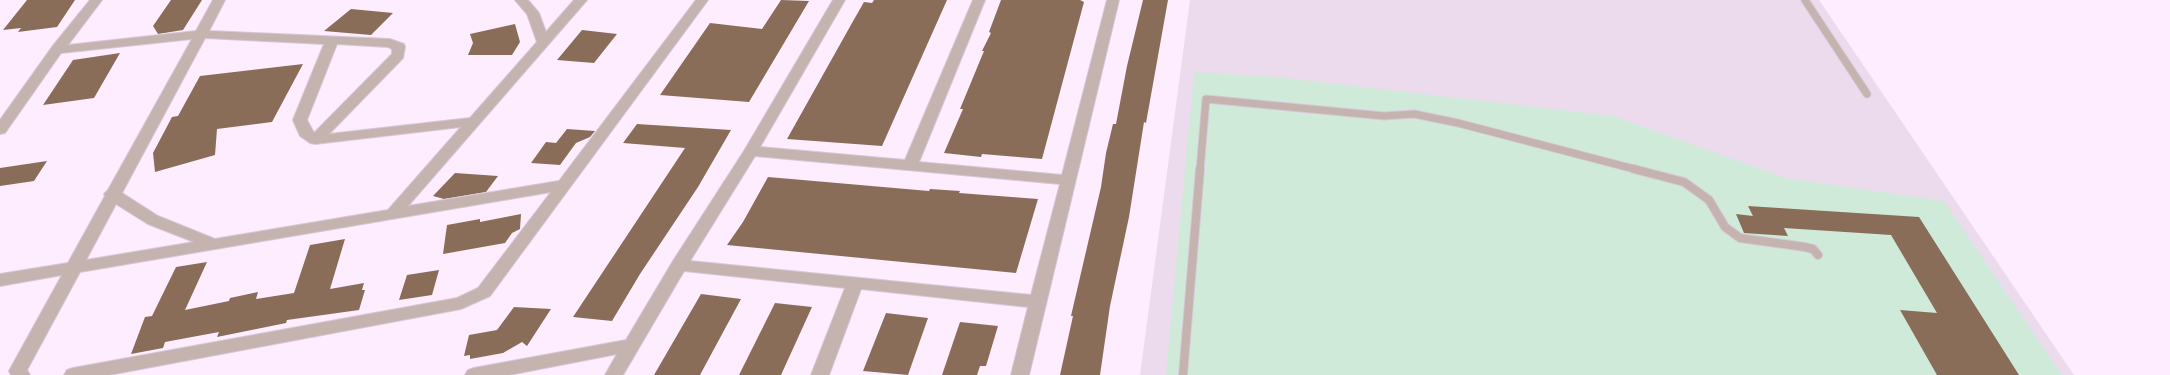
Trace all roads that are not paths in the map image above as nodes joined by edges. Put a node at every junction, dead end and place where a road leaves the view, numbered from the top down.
1 (96, 0) edge
2 (219, 0) edge
3 (521, 0) edge
4 (581, 0) edge
5 (702, 0) edge
6 (839, 0) edge
7 (979, 0) edge
8 (1113, 0) edge
9 (1805, 0) edge
10 (202, 34) junction
11 (332, 40) junction
12 (544, 42) junction
13 (57, 50) junction
14 (1867, 94) dead end
15 (471, 122) junction
16 (0, 130) edge
17 (315, 140) junction
18 (751, 151) junction
19 (910, 165) junction
20 (1068, 180) junction
21 (565, 185) junction
22 (112, 194) junction
23 (392, 215) junction
24 (217, 245) junction
25 (1818, 255) dead end
26 (679, 265) junction
27 (74, 268) junction
28 (0, 280) edge
29 (856, 283) junction
30 (1038, 302) junction
31 (632, 344) junction
32 (21, 375) edge
33 (73, 375) edge
34 (474, 375) edge
35 (614, 375) edge
36 (820, 375) edge
37 (1020, 375) edge
38 (1183, 375) edge

1 - 13 street
2 - 10 street
3 - 12 street
4 - 12 street
5 - 21 street
6 - 18 street
7 - 19 street
8 - 20 street
9 - 14 lane
10 - 11 street
10 - 13 street
10 - 22 street
11 - 17 street
11 - 17 street
12 - 15 street
13 - 16 street
15 - 17 street
15 - 23 street
18 - 19 street
18 - 26 street
19 - 20 street
20 - 30 street
21 - 23 street
21 - 33 street
22 - 24 street
22 - 27 street
23 - 24 street
24 - 27 street
25 - 38 lane
26 - 29 street
26 - 31 street
27 - 28 street
27 - 32 street
29 - 30 street
29 - 36 street
30 - 37 street
31 - 34 street
31 - 35 street

